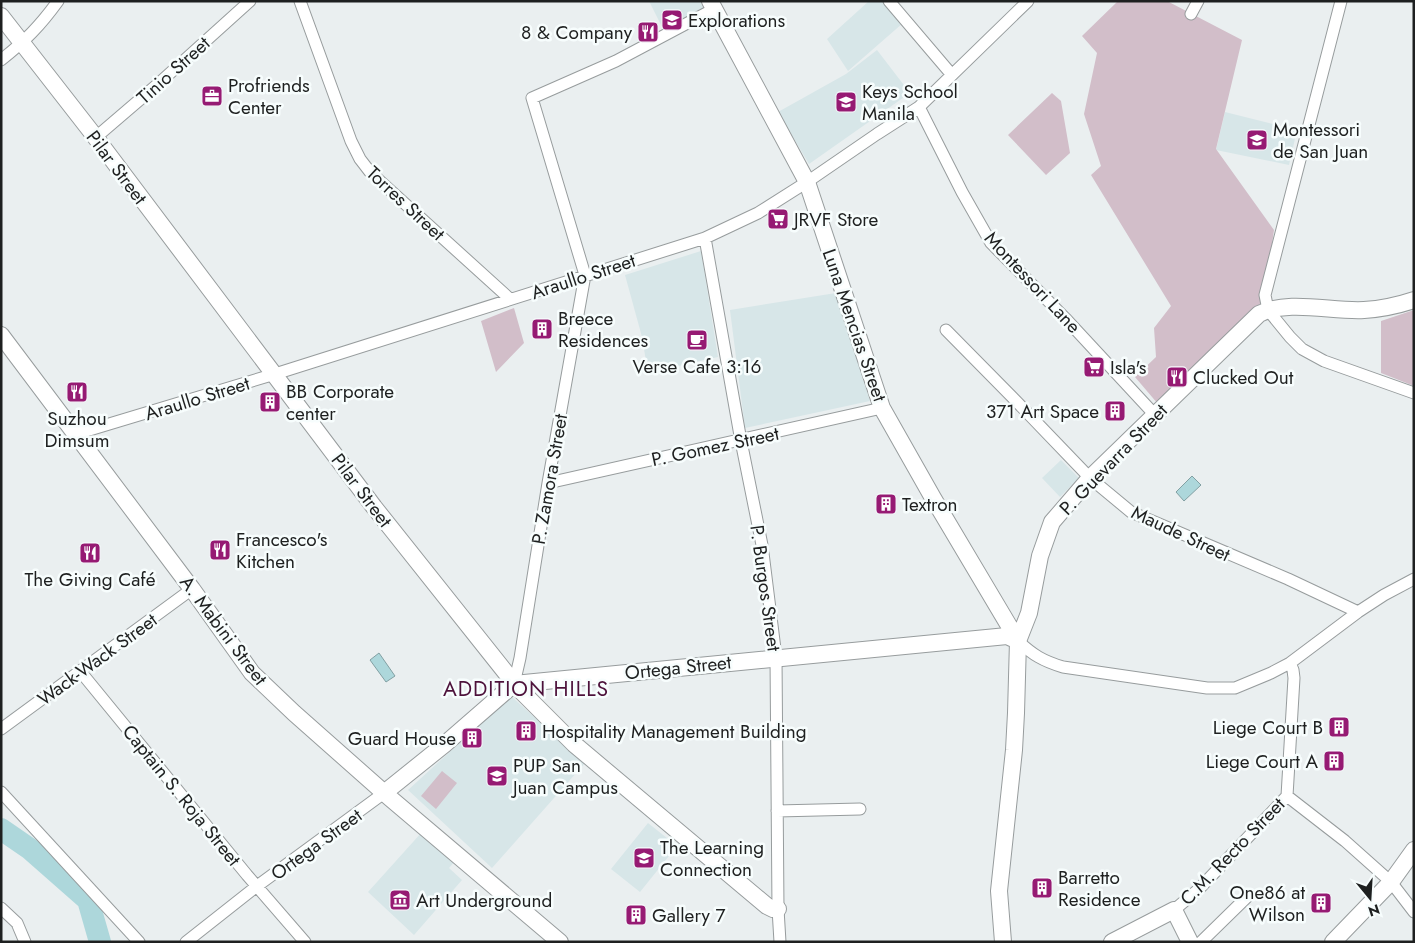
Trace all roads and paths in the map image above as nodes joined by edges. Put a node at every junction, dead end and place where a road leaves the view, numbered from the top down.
1 (58, 1) edge
2 (250, 1) edge
3 (300, 1) edge
4 (889, 1) edge
5 (1028, 1) edge
6 (1198, 1) edge
7 (1341, 1) edge
8 (712, 5) edge
9 (1191, 14) dead end
10 (1, 16) edge
11 (22, 44) junction
12 (1, 60) edge
13 (952, 75) junction
14 (919, 107) junction
15 (95, 138) junction
16 (808, 182) junction
17 (705, 238) junction
18 (585, 275) junction
19 (510, 299) junction
20 (1414, 300) edge
21 (1268, 310) junction
22 (946, 330) dead end
23 (1, 335) edge
24 (275, 374) junction
25 (1414, 393) edge
26 (882, 408) junction
27 (1155, 415) junction
28 (76, 434) junction
29 (740, 441) junction
30 (1090, 478) junction
31 (548, 483) junction
32 (1414, 579) edge
33 (192, 589) junction
34 (1358, 612) junction
35 (1018, 641) junction
36 (776, 657) junction
37 (1290, 663) junction
38 (80, 671) junction
39 (514, 684) junction
40 (1, 729) edge
41 (1, 792) edge
42 (384, 793) junction
43 (1287, 796) junction
44 (860, 809) dead end
45 (777, 811) junction
46 (1414, 850) edge
47 (1391, 882) junction
48 (257, 886) junction
49 (1249, 895) dead end
50 (1, 908) edge
51 (778, 909) junction
52 (1174, 910) junction
53 (1414, 912) edge
54 (1200, 941) edge
55 (25, 942) edge
56 (139, 942) edge
57 (186, 942) edge
58 (305, 942) edge
59 (560, 942) edge
60 (780, 942) edge
61 (1003, 942) edge
62 (1112, 942) edge
63 (1333, 942) edge

1 - 11 street
2 - 15 street, Tinio Street
3 - 19 street, Torres Street
4 - 13 street
5 - 13 street, Araullo Street
6 - 9 street
7 - 21 street
8 - 16 street, Luna Mencias Street
8 - 18 street
10 - 11 street, Pilar Street
11 - 12 street
11 - 15 street, Pilar Street
13 - 14 street, Araullo Street
14 - 16 street, Araullo Street
14 - 27 street, Montessori Lane
15 - 24 street, Pilar Street
16 - 17 street, Araullo Street
16 - 26 street, Luna Mencias Street
17 - 18 street, Araullo Street
17 - 29 street, P. Burgos Street
18 - 19 street, Araullo Street
18 - 31 street, P. Zamora Street
19 - 24 street, Araullo Street
20 - 21 street, P. Guevarra Street
21 - 25 street
21 - 27 street, P. Guevarra Street
22 - 30 street, Maude Street
23 - 28 street, A. Mabini Street
24 - 28 street, Araullo Street
24 - 39 street, Pilar Street
26 - 29 street, P. Gomez Street
26 - 35 street, Luna Mencias Street
27 - 30 street, P. Guevarra Street
28 - 33 street, A. Mabini Street
29 - 31 street, P. Gomez Street
29 - 36 street, P. Burgos Street
30 - 34 street, Maude Street
30 - 35 street, P. Guevarra Street
31 - 39 street, P. Zamora Street
32 - 34 street
33 - 38 street, Wack-Wack Street
33 - 42 street, A. Mabini Street
34 - 37 street
35 - 36 street, Ortega Street
35 - 37 street
35 - 61 street, P. Guevarra Street
36 - 39 street, Ortega Street
36 - 45 street, P. Burgos Street
37 - 43 street, C.M. Recto Street
38 - 40 street, Wack-Wack Street
38 - 48 street, Captain S. Roja Street
39 - 42 street, Ortega Street
39 - 51 street, Pilar Street
41 - 56 street
42 - 48 street, Ortega Street
42 - 59 street, A. Mabini Street
43 - 47 street
43 - 52 street, C.M. Recto Street
44 - 45 street
45 - 51 street, P. Burgos Street
46 - 47 street
47 - 53 street
47 - 63 street
48 - 57 street, Ortega Street
48 - 58 street, Captain S. Roja Street
49 - 54 street
50 - 55 street
51 - 60 street, P. Burgos Street
52 - 54 street
52 - 62 street, C.M. Recto Street

